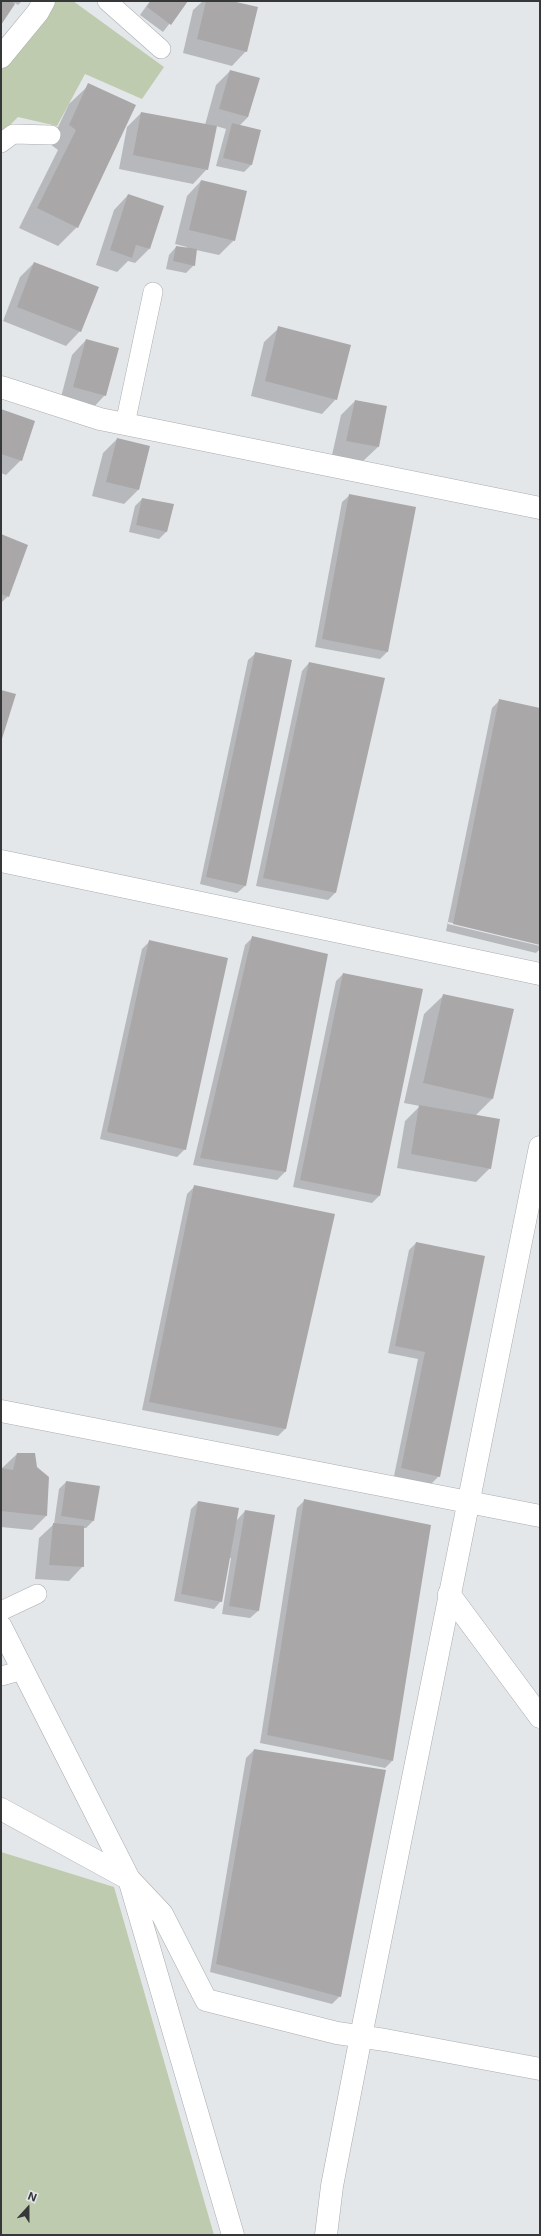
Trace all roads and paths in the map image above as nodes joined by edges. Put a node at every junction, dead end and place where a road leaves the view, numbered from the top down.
1 (44, 1) edge
2 (107, 1) edge
3 (161, 49) dead end
4 (1, 57) edge
5 (51, 135) dead end
6 (1, 143) edge
7 (153, 292) dead end
8 (1, 387) edge
9 (125, 424) junction
10 (540, 508) edge
11 (1, 861) edge
12 (540, 974) edge
13 (540, 1147) edge
14 (1, 1411) edge
15 (468, 1501) junction
16 (540, 1516) edge
17 (37, 1594) dead end
18 (449, 1594) junction
19 (1, 1612) edge
20 (1, 1627) edge
21 (23, 1670) junction
22 (1, 1676) edge
23 (540, 1717) edge
24 (1, 1809) edge
25 (129, 1879) junction
26 (361, 2036) junction
27 (540, 2069) edge
28 (232, 2235) edge
29 (326, 2235) edge

1 - 4 street
2 - 3 lane
5 - 6 lane
7 - 9 lane
8 - 9 street
9 - 10 street
11 - 12 street
13 - 15 street
14 - 15 street
15 - 16 street
15 - 18 street
17 - 19 lane
18 - 23 street
18 - 26 street
20 - 21 street
21 - 22 lane
21 - 25 street
24 - 25 street
25 - 26 street
25 - 28 street
26 - 27 street
26 - 29 street

